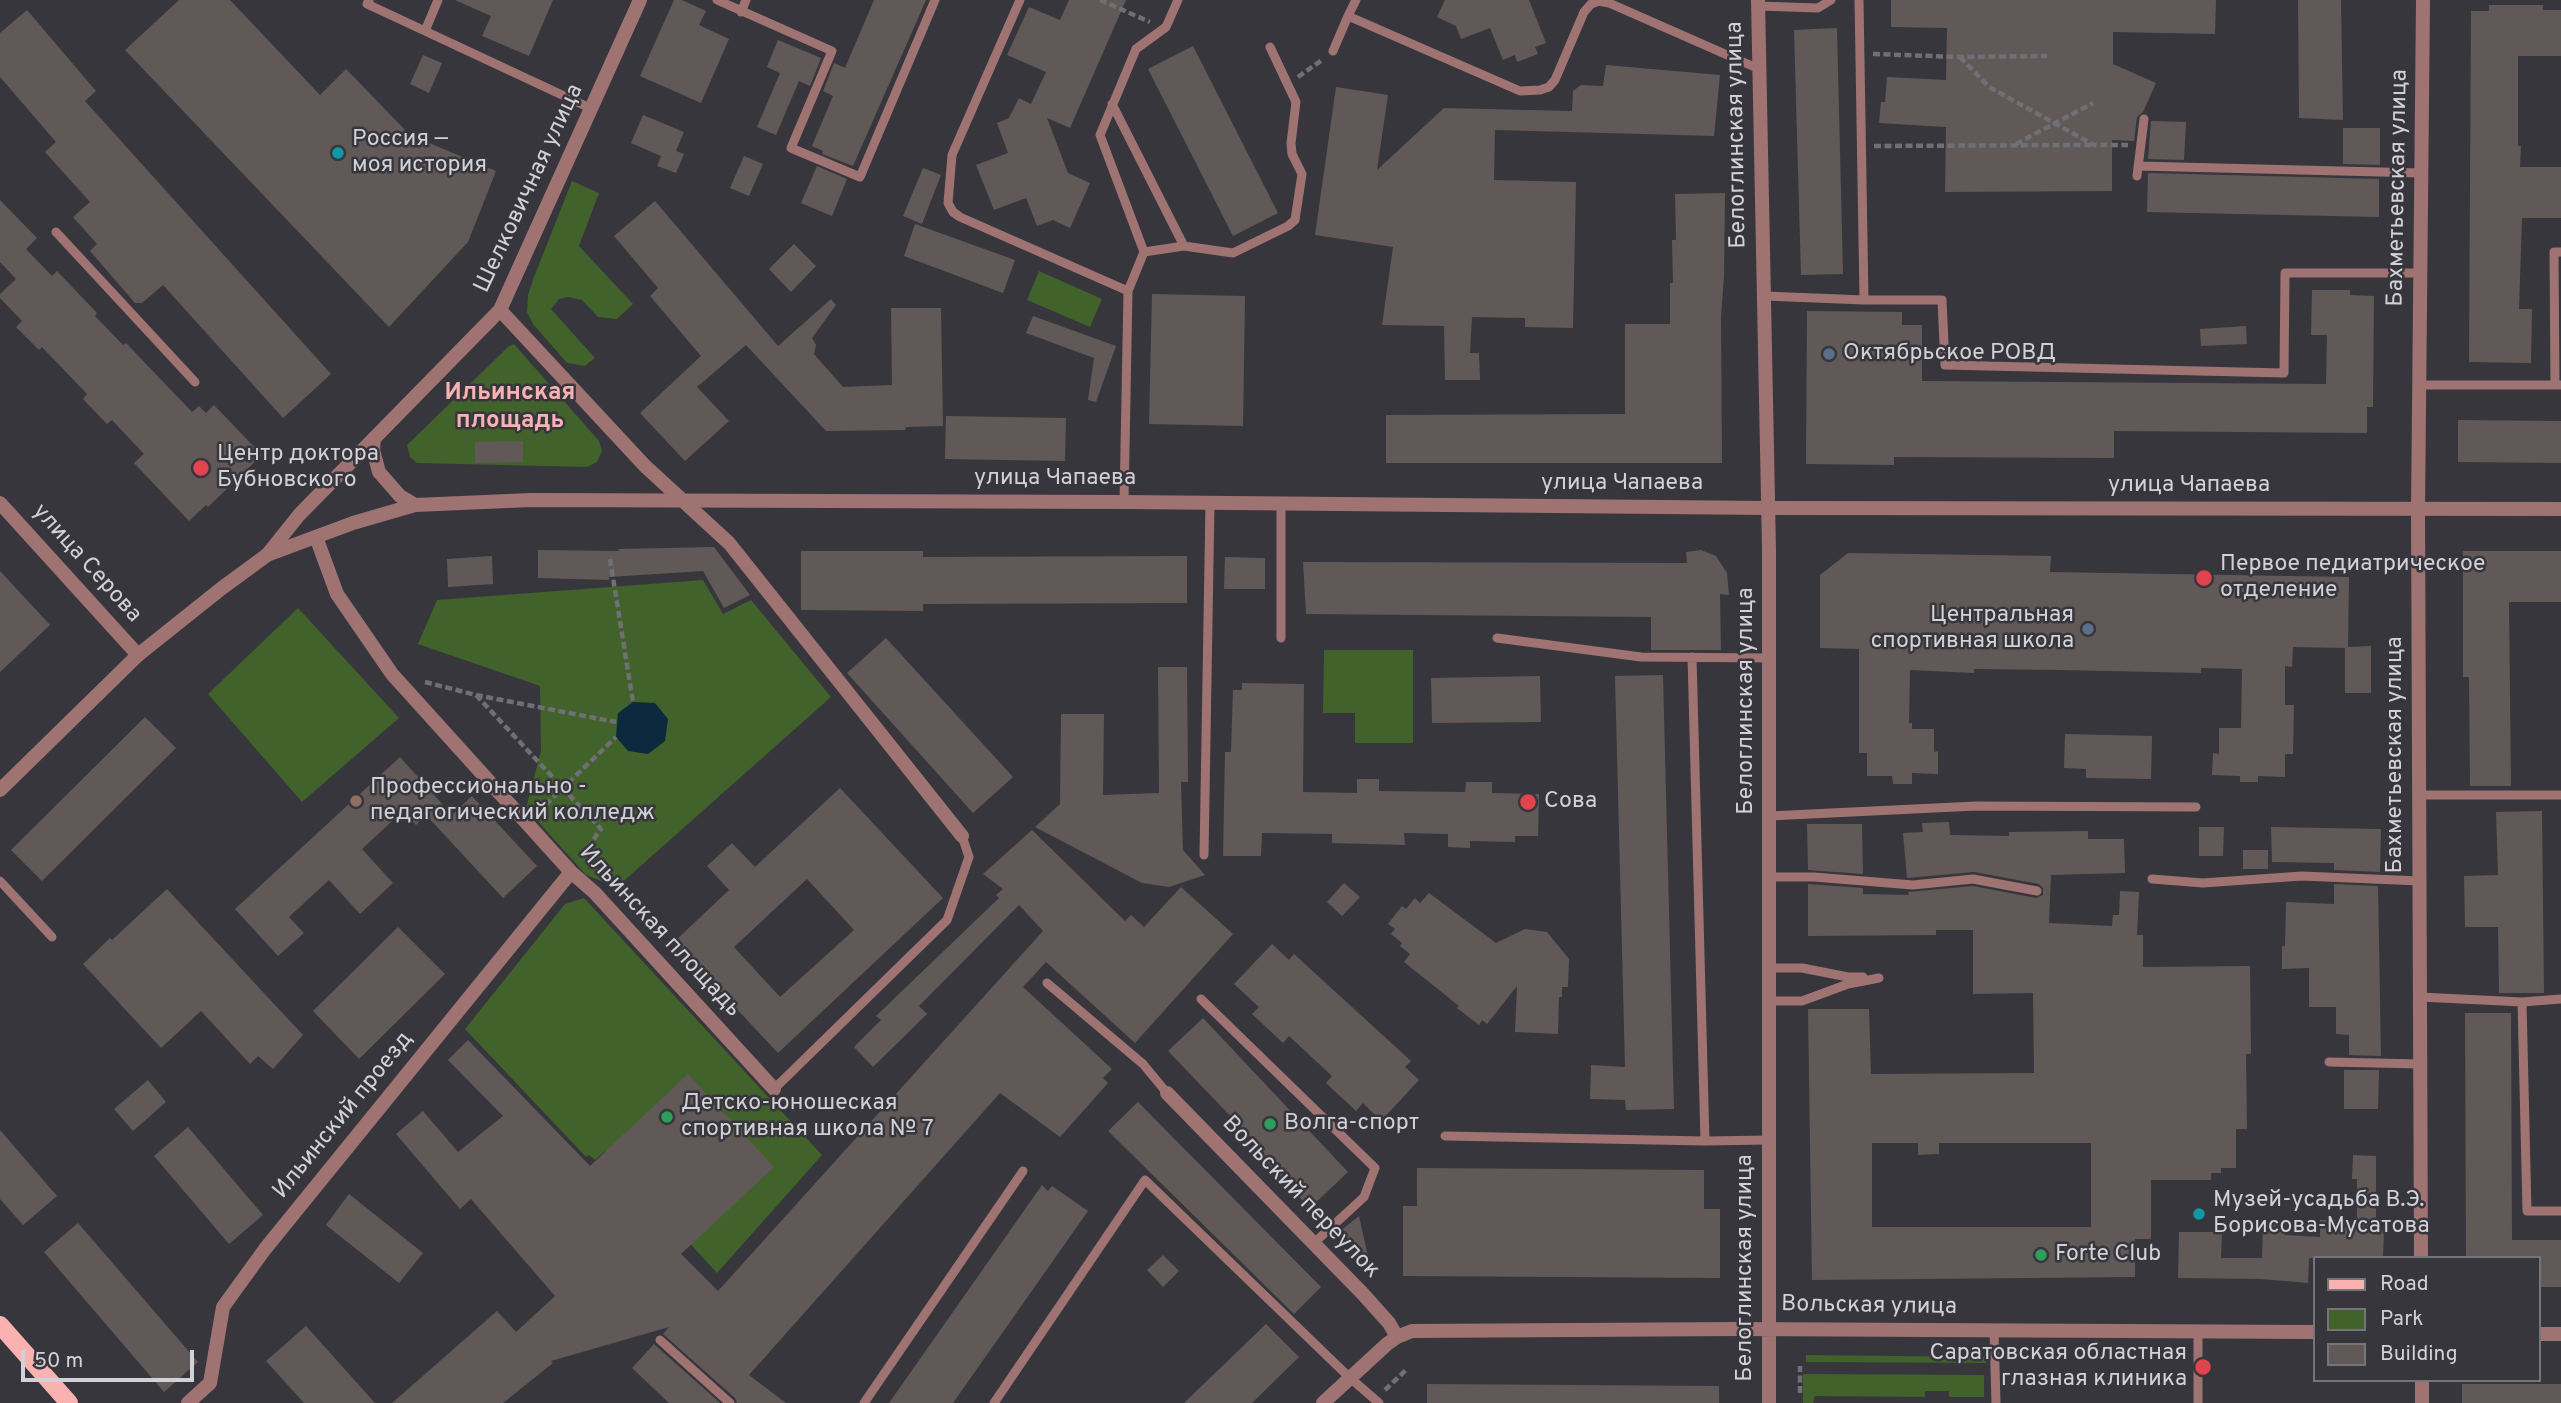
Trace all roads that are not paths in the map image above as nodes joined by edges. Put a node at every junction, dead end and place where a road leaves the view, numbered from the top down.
1 (369, 0) edge
2 (438, 0) edge
3 (640, 0) edge
4 (717, 0) edge
5 (746, 0) edge
6 (935, 0) edge
7 (1020, 0) edge
8 (1178, 0) edge
9 (1356, 0) edge
10 (1830, 0) edge
11 (1859, 0) edge
12 (2423, 0) edge
13 (1758, 3) edge
14 (741, 12) junction
15 (1348, 16) junction
16 (425, 31) junction
17 (1270, 47) dead end
18 (1333, 51) dead end
19 (1759, 69) junction
20 (1112, 104) junction
21 (592, 109) junction
22 (2144, 119) dead end
23 (2421, 173) junction
24 (56, 232) dead end
25 (1184, 246) junction
26 (2561, 252) edge
27 (1144, 253) junction
28 (2421, 273) junction
29 (1128, 290) junction
30 (1765, 296) junction
31 (1864, 300) junction
32 (500, 310) junction
33 (195, 382) dead end
34 (2420, 385) junction
35 (2558, 385) edge
36 (374, 438) junction
37 (683, 501) junction
38 (1124, 502) junction
39 (0, 503) edge
40 (1210, 503) junction
41 (1281, 504) junction
42 (415, 505) junction
43 (1769, 508) junction
44 (2561, 509) edge
45 (2418, 510) junction
46 (316, 537) junction
47 (267, 555) junction
48 (1281, 638) dead end
49 (1497, 638) dead end
50 (138, 655) junction
51 (1692, 657) junction
52 (1769, 658) junction
53 (0, 790) edge
54 (2420, 795) junction
55 (2561, 795) edge
56 (2196, 807) dead end
57 (1769, 816) junction
58 (962, 836) joint
59 (1204, 855) dead end
60 (571, 872) junction
61 (1769, 877) junction
62 (2152, 879) dead end
63 (0, 881) edge
64 (2420, 881) junction
65 (2037, 891) dead end
66 (52, 937) dead end
67 (1769, 968) junction
68 (1047, 983) dead end
69 (2420, 997) junction
70 (1201, 999) dead end
71 (2561, 999) edge
72 (1769, 1001) junction
73 (2522, 1002) junction
74 (2329, 1062) dead end
75 (2421, 1063) junction
76 (774, 1088) joint
77 (1167, 1093) joint
78 (1445, 1136) dead end
79 (1769, 1140) junction
80 (1705, 1141) junction
81 (1023, 1171) dead end
82 (2561, 1210) edge
83 (1314, 1242) junction
84 (2421, 1256) edge
85 (0, 1325) edge
86 (1769, 1329) junction
87 (1994, 1331) junction
88 (2198, 1332) junction
89 (2312, 1332) edge
90 (2540, 1334) edge
91 (2561, 1334) edge
92 (1397, 1336) junction
93 (660, 1340) dead end
94 (1349, 1377) junction
95 (2422, 1382) edge
96 (1378, 1401) edge
97 (69, 1403) edge
98 (188, 1403) edge
99 (730, 1403) edge
100 (864, 1403) edge
101 (994, 1403) edge
102 (1323, 1403) edge
103 (1769, 1403) edge
104 (1997, 1403) edge
105 (2198, 1403) edge
106 (2422, 1403) edge

1 - 16 lane
2 - 16 lane
3 - 21 street, Шелковичная улица
4 - 14 lane
5 - 14 lane
6 - 14 lane
7 - 29 lane
8 - 20 lane
9 - 15 lane
10 - 13 lane
11 - 31 lane
12 - 23 street, Бахметьевская улица
13 - 19 street, Белоглинская улица
15 - 18 lane
15 - 19 lane
16 - 21 lane
17 - 25 lane
19 - 30 street, Белоглинская улица
20 - 25 lane
20 - 27 lane
21 - 32 street, Шелковичная улица
22 - 23 lane
23 - 28 street, Бахметьевская улица
24 - 33 lane
25 - 27 lane
26 - 35 lane
27 - 29 lane
28 - 31 lane
28 - 34 street, Бахметьевская улица
29 - 38 lane
30 - 31 lane
30 - 43 street, Белоглинская улица
32 - 36 street, Шелковичная улица
32 - 37 street
34 - 35 lane
34 - 45 street, Бахметьевская улица
36 - 42 street
36 - 47 street, Шелковичная улица
37 - 38 street, улица Чапаева
37 - 42 street
37 - 58 street
38 - 40 street, улица Чапаева
39 - 50 street, улица Серова
40 - 41 street, улица Чапаева
40 - 59 lane
41 - 43 street, улица Чапаева
41 - 48 lane
42 - 46 street
43 - 45 street, улица Чапаева
43 - 52 street, Белоглинская улица
44 - 45 street, улица Чапаева
45 - 54 street, Бахметьевская улица
46 - 47 street
46 - 60 street, Ильинская площадь
47 - 50 street, Шелковичная улица
49 - 51 lane
50 - 53 street, Шелковичная улица
51 - 52 lane
51 - 80 lane
52 - 57 street, Белоглинская улица
54 - 55 lane
54 - 64 street, Бахметьевская улица
56 - 57 lane
57 - 61 street, Белоглинская улица
58 - 76 lane
60 - 76 street, Ильинская площадь
60 - 98 street, Ильинский проезд
61 - 65 lane
61 - 67 street, Белоглинская улица
62 - 64 lane
63 - 66 lane
64 - 69 street, Бахметьевская улица
67 - 72 street, Белоглинская улица
67 - 72 lane
68 - 77 lane
69 - 73 lane
69 - 75 street, Бахметьевская улица
70 - 83 lane
71 - 73 lane
72 - 79 street, Белоглинская улица
73 - 82 lane
74 - 75 lane
75 - 84 street, Бахметьевская улица
77 - 83 street, Вольский переулок
78 - 80 lane
79 - 80 lane
79 - 86 street, Белоглинская улица
81 - 100 lane
83 - 92 street, Вольский переулок
85 - 97 main road
86 - 87 street, Вольская улица
86 - 92 street, Вольская улица
86 - 103 street, Белоглинская улица
87 - 88 street, Вольская улица
87 - 104 lane
88 - 89 street, Вольская улица
88 - 105 lane
90 - 91 street
92 - 94 street
93 - 99 lane
94 - 96 lane
94 - 101 lane
94 - 102 street
95 - 106 street

